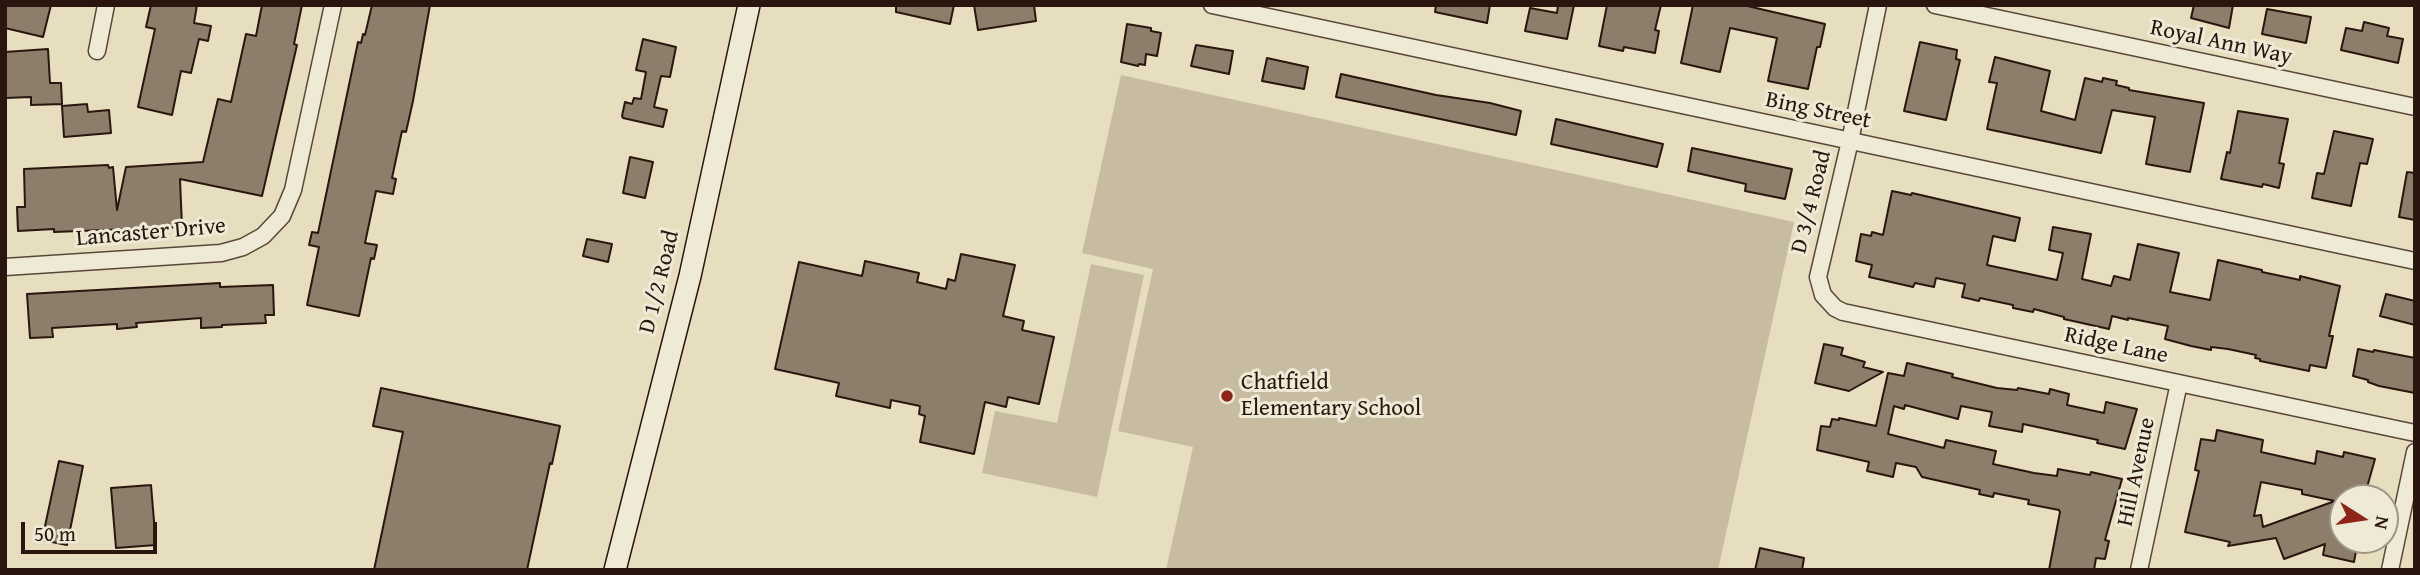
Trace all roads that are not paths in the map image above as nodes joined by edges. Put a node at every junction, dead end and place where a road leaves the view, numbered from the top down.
1 (106, 5) edge
2 (333, 5) edge
3 (749, 5) edge
4 (1212, 5) edge
5 (1878, 5) edge
6 (1935, 5) edge
7 (97, 51) dead end
8 (2415, 107) edge
9 (1850, 141) junction
10 (2415, 261) edge
11 (5, 267) edge
12 (1819, 287) joint
13 (2179, 383) junction
14 (2415, 433) edge
15 (2415, 452) edge
16 (615, 570) edge
17 (2140, 570) edge
18 (2390, 570) edge

1 - 7 street
2 - 11 street, Lancaster Drive
3 - 16 main road, D 1/2 Road
4 - 9 street, Bing Street
5 - 9 street, D 3/4 Road
6 - 8 street, Royal Ann Way
9 - 10 street, Bing Street
9 - 12 street, D 3/4 Road
12 - 13 street, Ridge Lane
13 - 14 street, Ridge Lane
13 - 17 street, Hill Avenue
15 - 18 street

